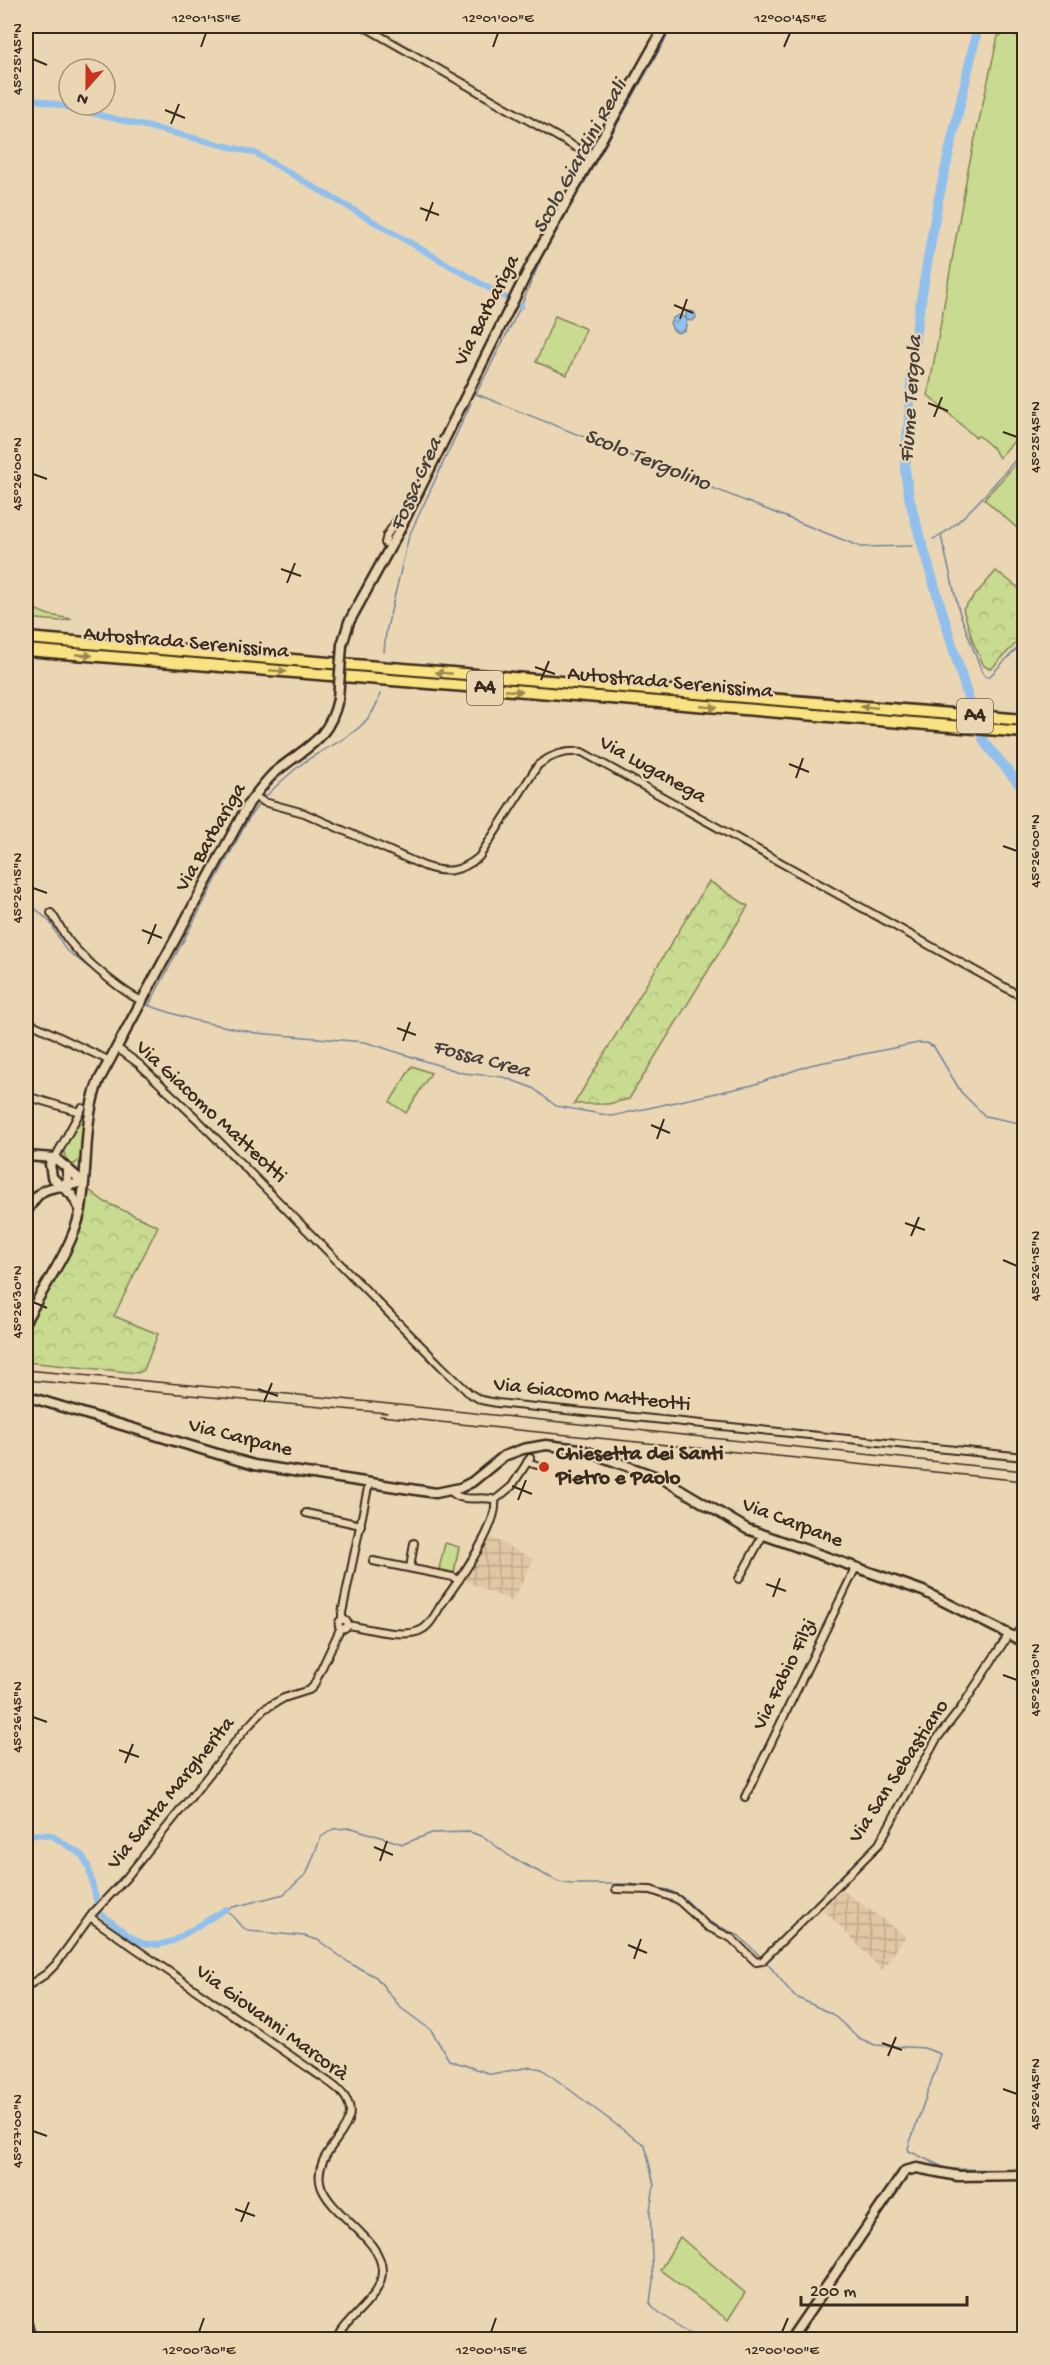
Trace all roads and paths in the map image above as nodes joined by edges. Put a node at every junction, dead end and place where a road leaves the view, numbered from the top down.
1 (363, 26) edge
2 (665, 26) edge
3 (591, 156) junction
4 (404, 522) junction
5 (385, 543) dead end
6 (26, 638) edge
7 (26, 650) edge
8 (1024, 720) edge
9 (1024, 732) edge
10 (254, 796) junction
11 (51, 913) dead end
12 (1024, 998) edge
13 (142, 1001) junction
14 (26, 1021) edge
15 (117, 1048) junction
16 (110, 1061) junction
17 (26, 1096) edge
18 (26, 1156) edge
19 (86, 1157) junction
20 (55, 1158) junction
21 (67, 1168) junction
22 (83, 1182) junction
23 (63, 1187) junction
24 (80, 1209) junction
25 (26, 1213) edge
26 (26, 1320) edge
27 (26, 1396) edge
28 (1024, 1457) edge
29 (537, 1465) dead end
30 (369, 1483) junction
31 (452, 1491) junction
32 (495, 1500) junction
33 (306, 1513) dead end
34 (361, 1525) junction
35 (763, 1536) junction
36 (414, 1543) dead end
37 (373, 1561) dead end
38 (856, 1567) junction
39 (410, 1568) junction
40 (739, 1579) dead end
41 (459, 1580) junction
42 (345, 1622) junction
43 (1024, 1622) edge
44 (1012, 1636) junction
45 (1024, 1642) edge
46 (745, 1797) dead end
47 (616, 1889) dead end
48 (91, 1915) junction
49 (26, 1986) edge
50 (1024, 2175) edge
51 (26, 2316) edge
52 (33, 2340) edge
53 (337, 2340) edge
54 (790, 2340) edge

1 - 3 street
2 - 3 street, Via Barbariga
3 - 4 street, Via Barbariga
4 - 5 street, Via Barbariga
4 - 10 street, Via Barbariga, bridge
8 -> 6 highway, Autostrada Serenissima / A4
7 -> 9 highway, Autostrada Serenissima / A4
10 - 12 street, Via Luganega
10 - 13 street, Via Barbariga
11 - 13 street
13 - 15 street, Via Barbariga
14 - 16 street
15 - 16 street, Via Barbariga
15 - 28 street, Via Giacomo Matteotti
16 - 19 street, Via Barbariga
17 - 20 street
18 - 20 street
19 - 21 street
19 - 22 street, Via Barbariga
20 - 21 street
20 - 23 street
21 - 22 street
21 - 23 street
22 - 23 street
22 - 24 street, Via Barbariga
23 - 24 street
23 - 25 street
24 - 26 street, Via Barbariga
27 - 30 street, Via Carpane
29 - 32 street
30 - 31 street, Via Carpane
30 - 34 street, Via Santa Margherita
31 - 32 street, Via Carpane
31 - 35 street, Via Carpane
32 - 41 street
33 - 34 street
34 - 42 street, Via Santa Margherita
35 - 38 street, Via Carpane
35 - 40 street
36 - 39 street
37 - 39 street
38 - 44 street, Via Carpane
38 - 46 street, Via Fabio Filzi
39 - 41 street
41 - 42 street
42 - 48 street, Via Santa Margherita
43 - 44 street
44 - 45 street, Via Carpane
44 - 47 street, Via San Sebastiano
48 - 49 street, Via Santa Margherita
48 - 53 street, Via Giovanni Marcorà
50 - 54 street
51 - 52 street

